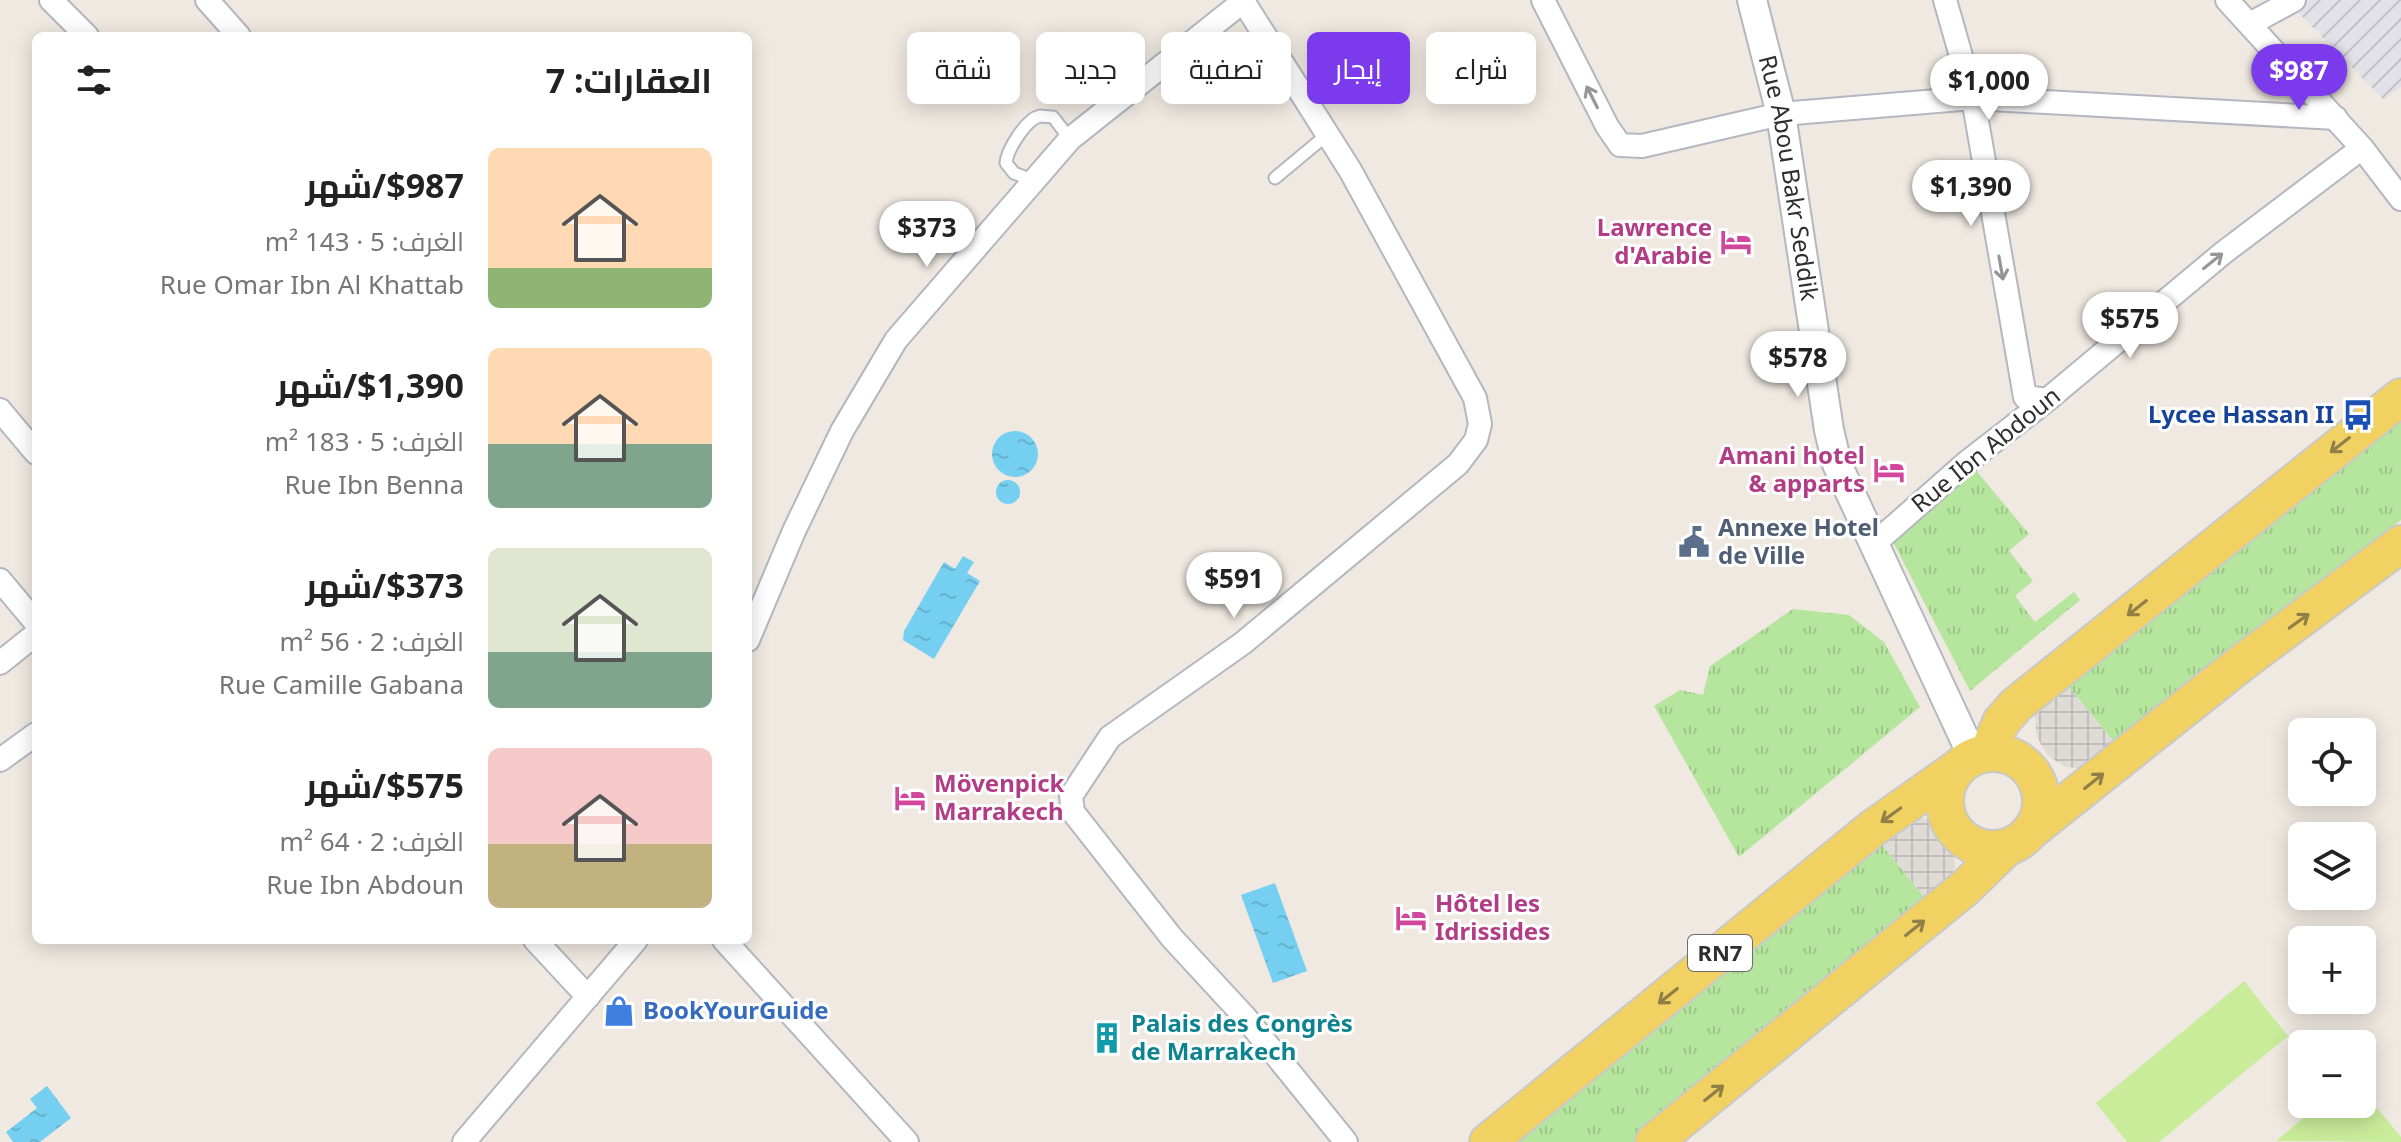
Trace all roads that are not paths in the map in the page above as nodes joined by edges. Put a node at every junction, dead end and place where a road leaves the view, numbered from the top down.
1 (51, 0) edge
2 (207, 0) edge
3 (1543, 0) edge
4 (1752, 0) edge
5 (1945, 0) edge
6 (2227, 0) edge
7 (2294, 0) edge
8 (1244, 1) edge
9 (2250, 24) junction
10 (83, 32) edge
11 (235, 32) edge
12 (1973, 98) junction
13 (1781, 114) junction
14 (2336, 118) junction
15 (1329, 133) junction
16 (1070, 139) junction
17 (2362, 148) junction
18 (1275, 178) dead end
19 (1036, 181) junction
20 (2401, 199) edge
21 (2401, 397) edge
22 (2047, 400) junction
23 (0, 410) edge
24 (32, 448) edge
25 (1874, 544) junction
26 (2401, 544) edge
27 (0, 580) edge
28 (32, 618) edge
29 (752, 631) edge
30 (32, 637) edge
31 (0, 663) edge
32 (32, 737) edge
33 (0, 760) edge
34 (1972, 760) junction
35 (2020, 838) junction
36 (539, 944) edge
37 (633, 944) edge
38 (728, 944) edge
39 (588, 997) junction
40 (464, 1142) edge
41 (907, 1142) edge
42 (1346, 1142) edge
43 (1488, 1142) edge
44 (1654, 1142) edge

1 - 10 street
2 - 11 street
13 -> 3 street
4 - 13 street, Rue Abou Bakr Seddik
5 - 12 street
6 - 9 street
7 - 9 street
8 - 15 street
8 - 16 street
9 - 14 street
12 - 13 street
12 - 14 street
12 -> 22 street
13 - 25 street, Rue Abou Bakr Seddik
14 - 17 street
15 - 18 lane
15 - 42 street
16 - 19 street
16 - 19 lane
17 - 20 street
22 -> 17 street, Rue Ibn Abdoun
19 - 29 street
21 -> 34 main road, RN7
22 - 25 street, Rue Ibn Abdoun
23 - 24 street
25 - 34 street, Rue Abou Bakr Seddik
35 -> 26 main road
27 - 28 street
30 - 31 street
32 - 33 street
34 - 35 main road
34 - 35 main road, RN7
34 -> 43 main road, RN7
44 -> 35 main road
36 - 39 street
37 - 39 street
38 - 41 street
39 - 40 street

